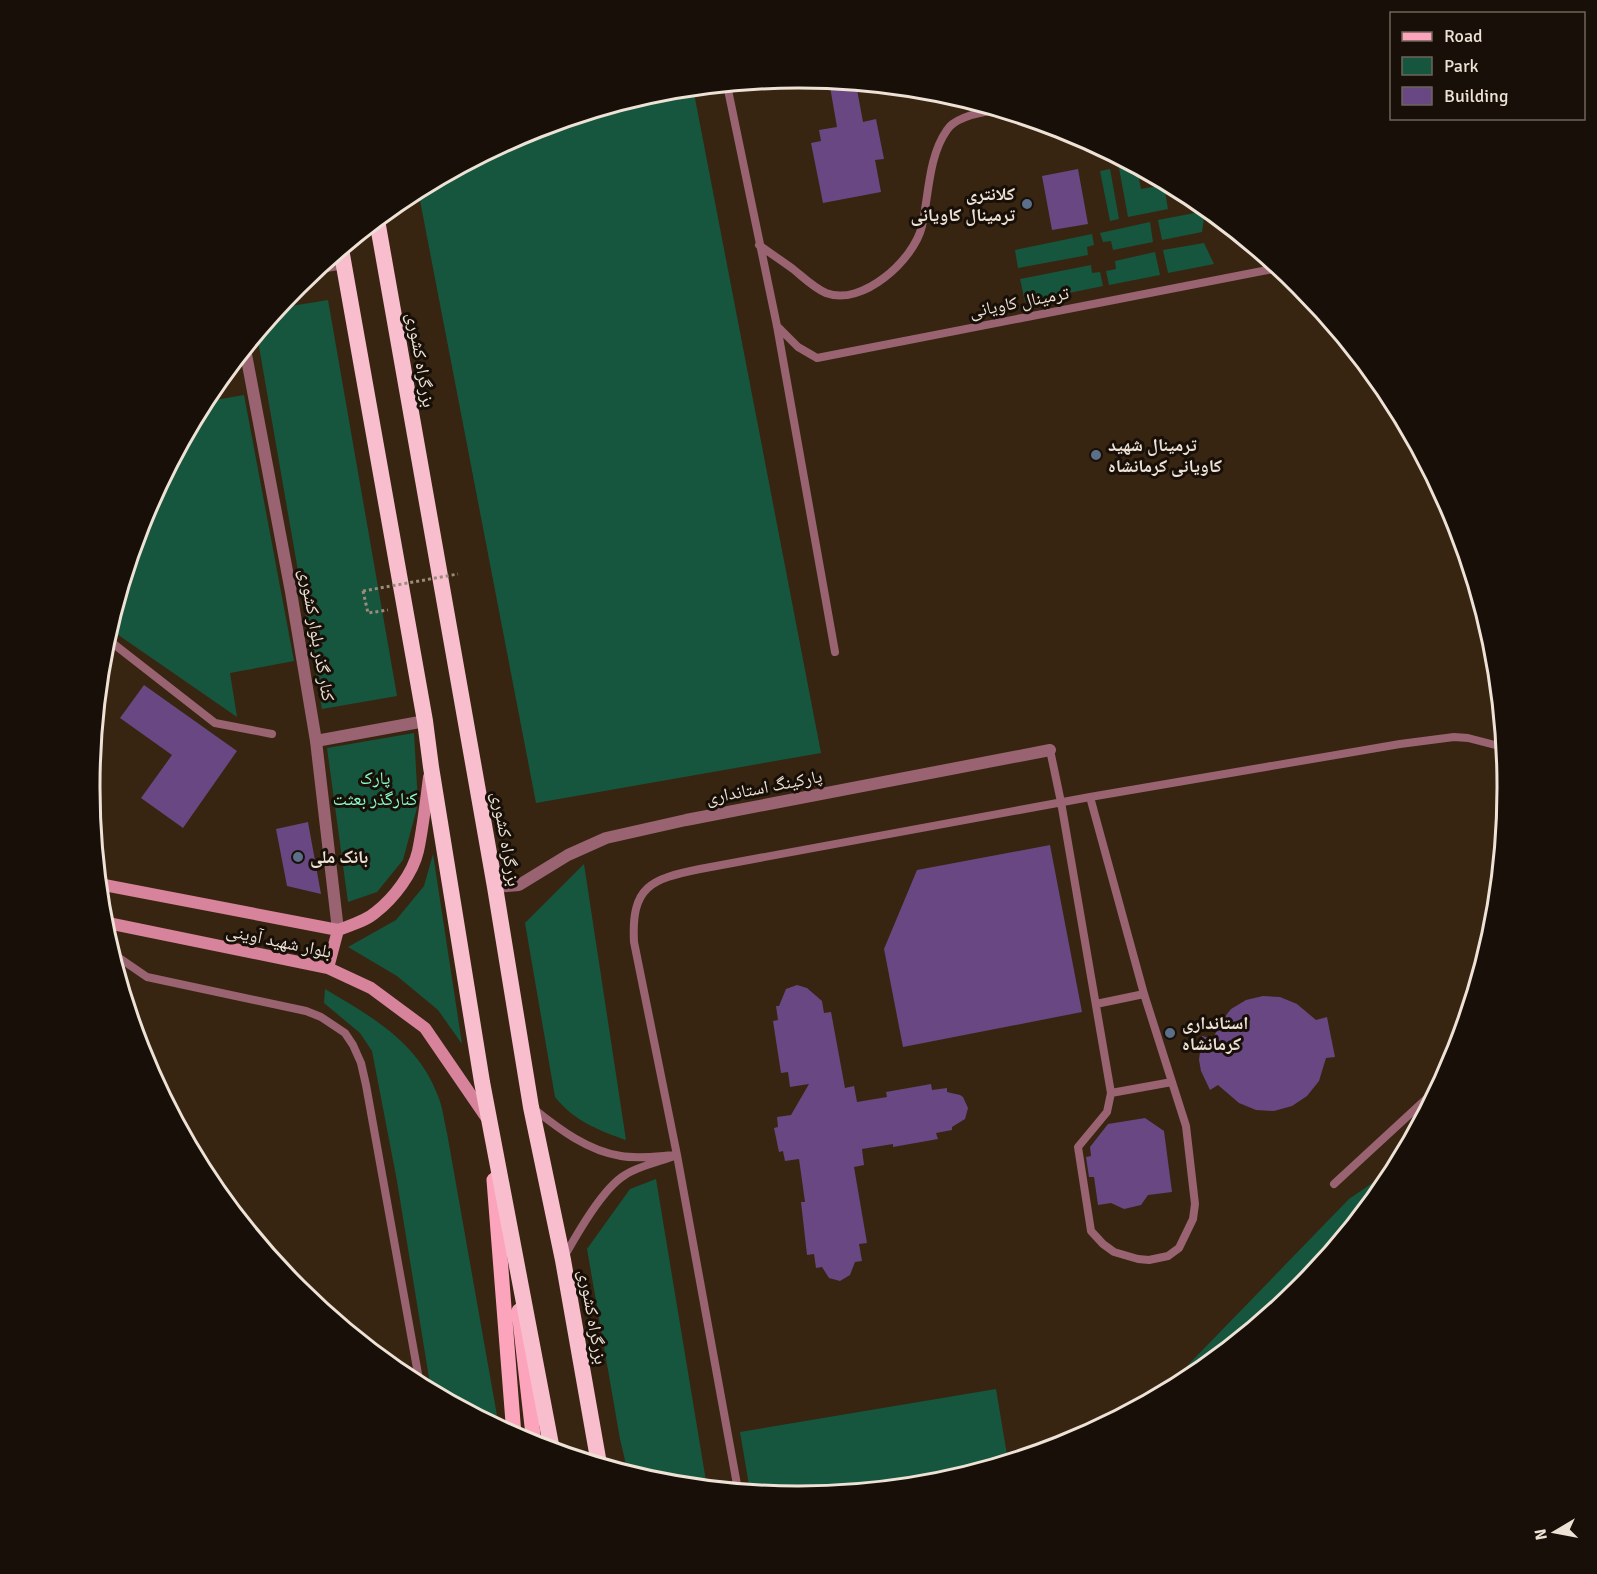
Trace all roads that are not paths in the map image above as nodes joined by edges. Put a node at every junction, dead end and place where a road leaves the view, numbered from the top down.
1 (728, 92) edge
2 (981, 113) edge
3 (379, 229) edge
4 (759, 245) junction
5 (343, 258) edge
6 (1267, 269) edge
7 (777, 326) junction
8 (247, 359) edge
9 (115, 645) edge
10 (835, 652) dead end
11 (425, 721) junction
12 (272, 734) dead end
13 (316, 741) junction
14 (1496, 745) edge
15 (1050, 750) joint
16 (431, 767) junction
17 (1090, 797) junction
18 (1061, 802) junction
19 (107, 886) edge
20 (495, 887) junction
21 (113, 924) edge
22 (338, 930) junction
23 (122, 960) edge
24 (328, 968) junction
25 (1144, 994) junction
26 (1096, 1004) junction
27 (1172, 1082) junction
28 (1111, 1093) junction
29 (1420, 1104) edge
30 (531, 1107) junction
31 (490, 1123) junction
32 (677, 1155) junction
33 (1334, 1184) dead end
34 (506, 1204) junction
35 (562, 1260) junction
36 (418, 1373) edge
37 (513, 1424) edge
38 (533, 1433) edge
39 (550, 1439) edge
40 (597, 1455) edge
41 (737, 1483) edge

1 - 4 lane
2 - 4 lane
3 - 20 highway, بزرگراه کشوری
4 - 7 lane
5 - 11 highway
6 - 7 lane, ترمینال کاویانی
7 - 10 lane
8 - 13 street, کنار گذر بلوار کشوری
9 - 12 lane
11 - 13 street
11 - 16 highway
13 - 22 street, کنار گذر بلوار کشوری
14 - 17 lane
15 - 18 lane
15 - 20 street, پارکینگ استانداری
16 - 22 main road, بلوار شهید آوینی
16 - 31 highway
17 - 18 lane
17 - 25 lane
18 - 26 lane
18 - 32 lane
19 - 22 main road, بلوار شهید آوینی
20 - 30 highway, بزرگراه کشوری
21 - 24 main road, بلوار شهید آوینی
22 - 24 main road
23 - 36 lane
24 - 31 main road, بلوار شهید آوینی
25 - 26 lane
25 - 27 lane
26 - 28 lane
27 - 28 lane
27 - 28 lane
29 - 33 lane
30 - 32 lane
30 - 35 highway, بزرگراه کشوری
31 - 34 highway
31 - 37 main road
32 - 35 lane
32 - 41 lane
34 - 38 main road
34 - 39 highway
35 - 40 highway, بزرگراه کشوری

